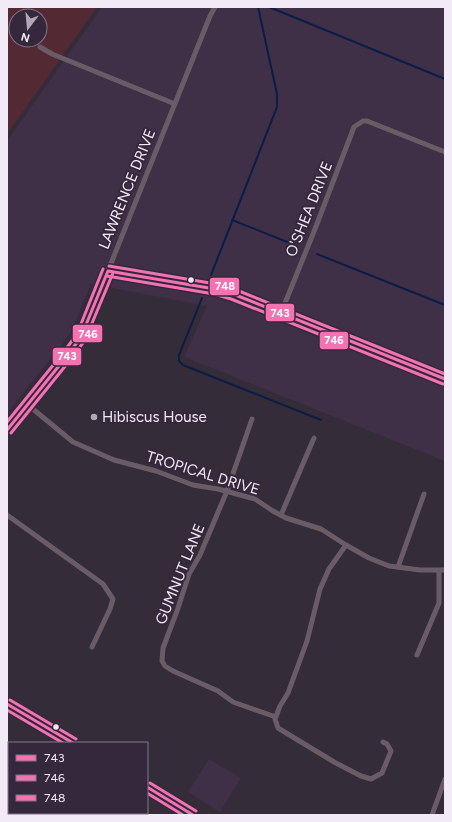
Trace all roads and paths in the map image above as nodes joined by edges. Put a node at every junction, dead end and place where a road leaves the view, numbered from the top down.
1 (216, 7) edge
2 (42, 48) edge
3 (175, 104) junction
4 (445, 152) edge
5 (108, 271) junction
6 (281, 313) junction
7 (445, 379) edge
8 (28, 405) junction
9 (252, 419) dead end
10 (7, 430) edge
11 (314, 438) dead end
12 (226, 491) junction
13 (424, 494) dead end
14 (7, 515) edge
15 (281, 515) junction
16 (346, 545) junction
17 (398, 567) junction
18 (442, 570) edge
19 (92, 647) dead end
20 (418, 655) dead end
21 (7, 704) edge
22 (276, 717) junction
23 (71, 742) edge
24 (383, 742) dead end
25 (445, 779) edge
26 (148, 788) edge
27 (193, 815) edge
28 (432, 815) edge

1 - 3 street, LAWRENCE DRIVE
2 - 3 street
3 - 5 street, LAWRENCE DRIVE
4 - 6 street, O'SHEA DRIVE
5 - 6 street
5 - 8 street, LAWRENCE DRIVE
6 - 7 street
8 - 10 street, LAWRENCE DRIVE
8 - 12 street, TROPICAL DRIVE
9 - 12 street, GUMNUT LANE
11 - 15 street
12 - 15 street, TROPICAL DRIVE
12 - 22 street, GUMNUT LANE
13 - 17 street
14 - 19 street
15 - 16 street, TROPICAL DRIVE
16 - 17 street, TROPICAL DRIVE
16 - 22 street
17 - 18 street, TROPICAL DRIVE
18 - 20 street
21 - 23 main road
22 - 24 street
25 - 28 street
26 - 27 main road

